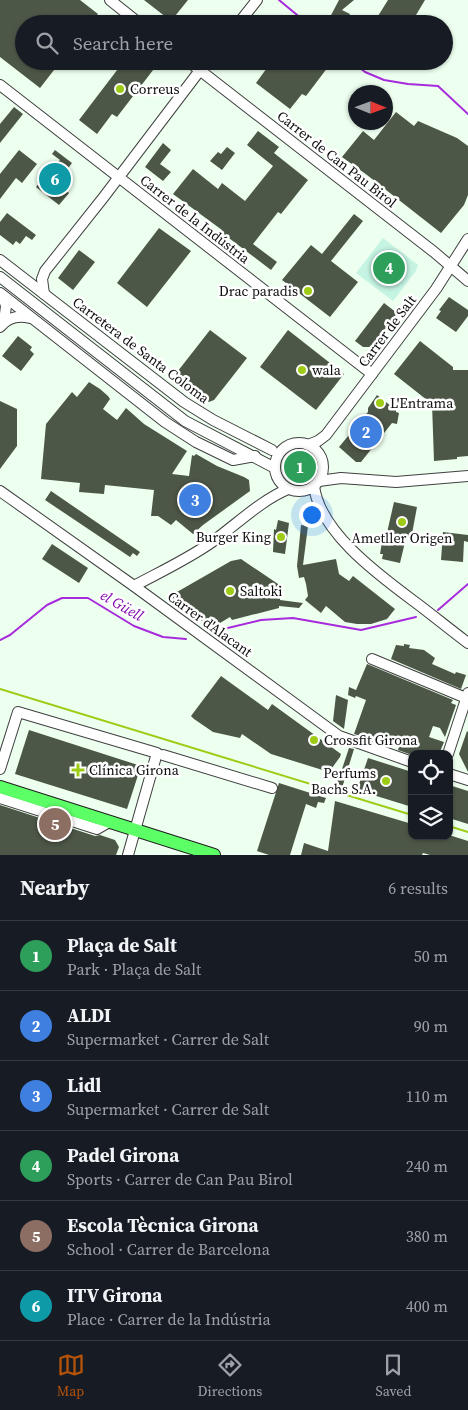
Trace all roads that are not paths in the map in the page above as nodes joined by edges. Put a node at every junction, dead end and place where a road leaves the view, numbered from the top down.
1 (110, 0) edge
2 (257, 0) edge
3 (129, 15) edge
4 (245, 15) edge
5 (200, 70) joint
6 (0, 85) edge
7 (118, 177) junction
8 (468, 239) edge
9 (0, 260) edge
10 (451, 267) junction
11 (45, 271) junction
12 (21, 276) junction
13 (0, 277) edge
14 (468, 281) edge
15 (2, 294) edge
16 (44, 294) junction
17 (31, 318) junction
18 (2, 325) edge
19 (372, 374) junction
20 (323, 437) junction
21 (308, 445) junction
22 (238, 448) junction
23 (277, 450) junction
24 (320, 455) junction
25 (255, 456) junction
26 (323, 466) junction
27 (275, 468) junction
28 (468, 476) edge
29 (341, 478) junction
30 (278, 480) junction
31 (316, 484) junction
32 (288, 489) junction
33 (0, 491) edge
34 (304, 491) junction
35 (268, 498) junction
36 (319, 505) junction
37 (134, 586) junction
38 (468, 643) edge
39 (372, 659) dead end
40 (467, 696) edge
41 (449, 750) edge
42 (160, 754) junction
43 (408, 761) edge
44 (0, 769) edge
45 (453, 775) edge
46 (468, 780) edge
47 (0, 786) edge
48 (272, 788) dead end
49 (0, 798) edge
50 (109, 822) junction
51 (136, 830) junction
52 (128, 855) edge
53 (214, 855) edge

1 - 3 street
2 - 4 street
5 - 7 street
5 - 10 street, Carrer de Can Pau Birol
6 - 7 street, Carrer de la Indústria
7 - 11 street
7 - 19 street, Carrer de la Indústria
8 - 10 street, Carrer de Salt
9 - 12 street, Carretera de Santa Coloma
10 - 14 street, Carrer de Can Pau Birol
10 - 19 street, Carrer de Salt
11 - 12 street
11 - 16 street
12 - 16 street, Carretera de Santa Coloma
13 - 22 street, Carretera de Santa Coloma
15 - 17 street
15 - 18 street
16 - 23 street, Carretera de Santa Coloma
17 - 18 street
17 - 25 street
19 - 20 street, Carrer de Salt
20 - 21 street, Carrer de Salt
20 - 24 street, Carrer de Salt
21 - 23 street
21 - 24 street
22 - 23 street, Carretera de Santa Coloma
22 - 25 street, Carretera de Santa Coloma
23 - 27 street
24 - 26 street
25 - 27 street, Carretera de Santa Coloma
26 - 29 street
26 - 31 street
27 - 30 street
28 - 29 street
29 - 31 street
30 - 32 street
30 - 35 street
31 - 34 street
31 - 36 street
32 - 34 street
32 - 35 street
33 - 37 street, Carrer d'Alacant
34 - 36 street
35 - 37 street
36 - 38 street
37 - 43 street, Carrer d'Alacant
39 - 40 street
40 - 41 street
42 - 44 street
42 - 48 street
42 - 51 street
45 - 46 street
47 - 50 main road
49 - 50 street
50 - 51 main road
51 - 52 street
51 - 53 main road

